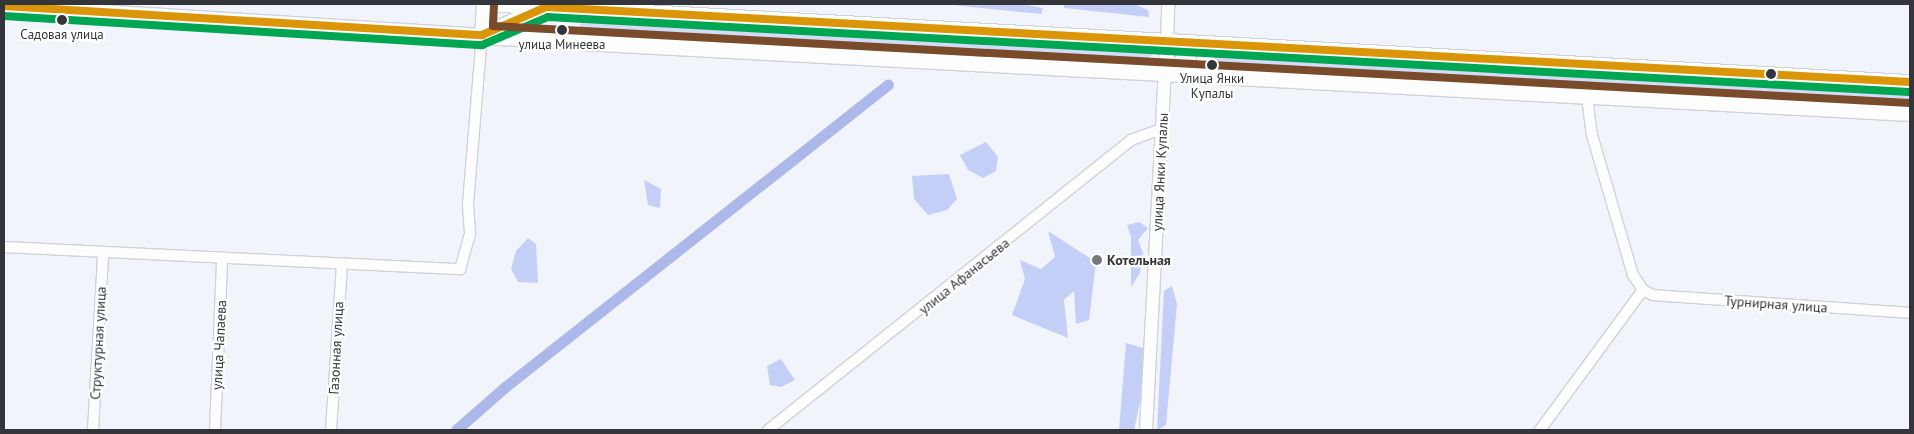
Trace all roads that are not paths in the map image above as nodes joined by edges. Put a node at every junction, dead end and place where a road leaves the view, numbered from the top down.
1 (484, 4) edge
2 (500, 4) edge
3 (1168, 4) edge
4 (4, 6) edge
5 (546, 7) junction
6 (532, 13) junction
7 (482, 34) junction
8 (543, 39) junction
9 (1167, 41) junction
10 (1214, 44) junction
11 (1165, 73) junction
12 (1213, 76) junction
13 (1910, 82) edge
14 (1587, 96) junction
15 (1910, 114) edge
16 (1162, 129) junction
17 (4, 247) edge
18 (103, 255) junction
19 (222, 260) junction
20 (342, 265) junction
21 (1643, 290) junction
22 (1910, 313) edge
23 (93, 430) edge
24 (215, 430) edge
25 (331, 430) edge
26 (768, 430) edge
27 (1146, 430) edge
28 (1540, 430) edge

1 - 7 main road
2 - 5 main road
3 - 9 street, улица Янки Купалы
4 - 7 main road
5 - 6 main road
5 - 9 main road
6 - 7 main road
6 - 8 main road
7 - 8 main road
7 - 20 street
8 - 11 main road
9 - 10 main road
9 - 11 main road, улица Янки Купалы
10 - 12 main road
10 - 13 main road
11 - 12 main road
11 - 16 street, улица Янки Купалы
12 - 14 main road
14 - 15 main road
14 - 21 street
16 - 26 street, улица Афанасьева
16 - 27 street, улица Янки Купалы
17 - 18 street
18 - 19 street
18 - 23 street, Структурная улица
19 - 20 street
19 - 24 street, улица Чапаева
20 - 25 street, Газонная улица
21 - 22 street, Турнирная улица
21 - 28 street

